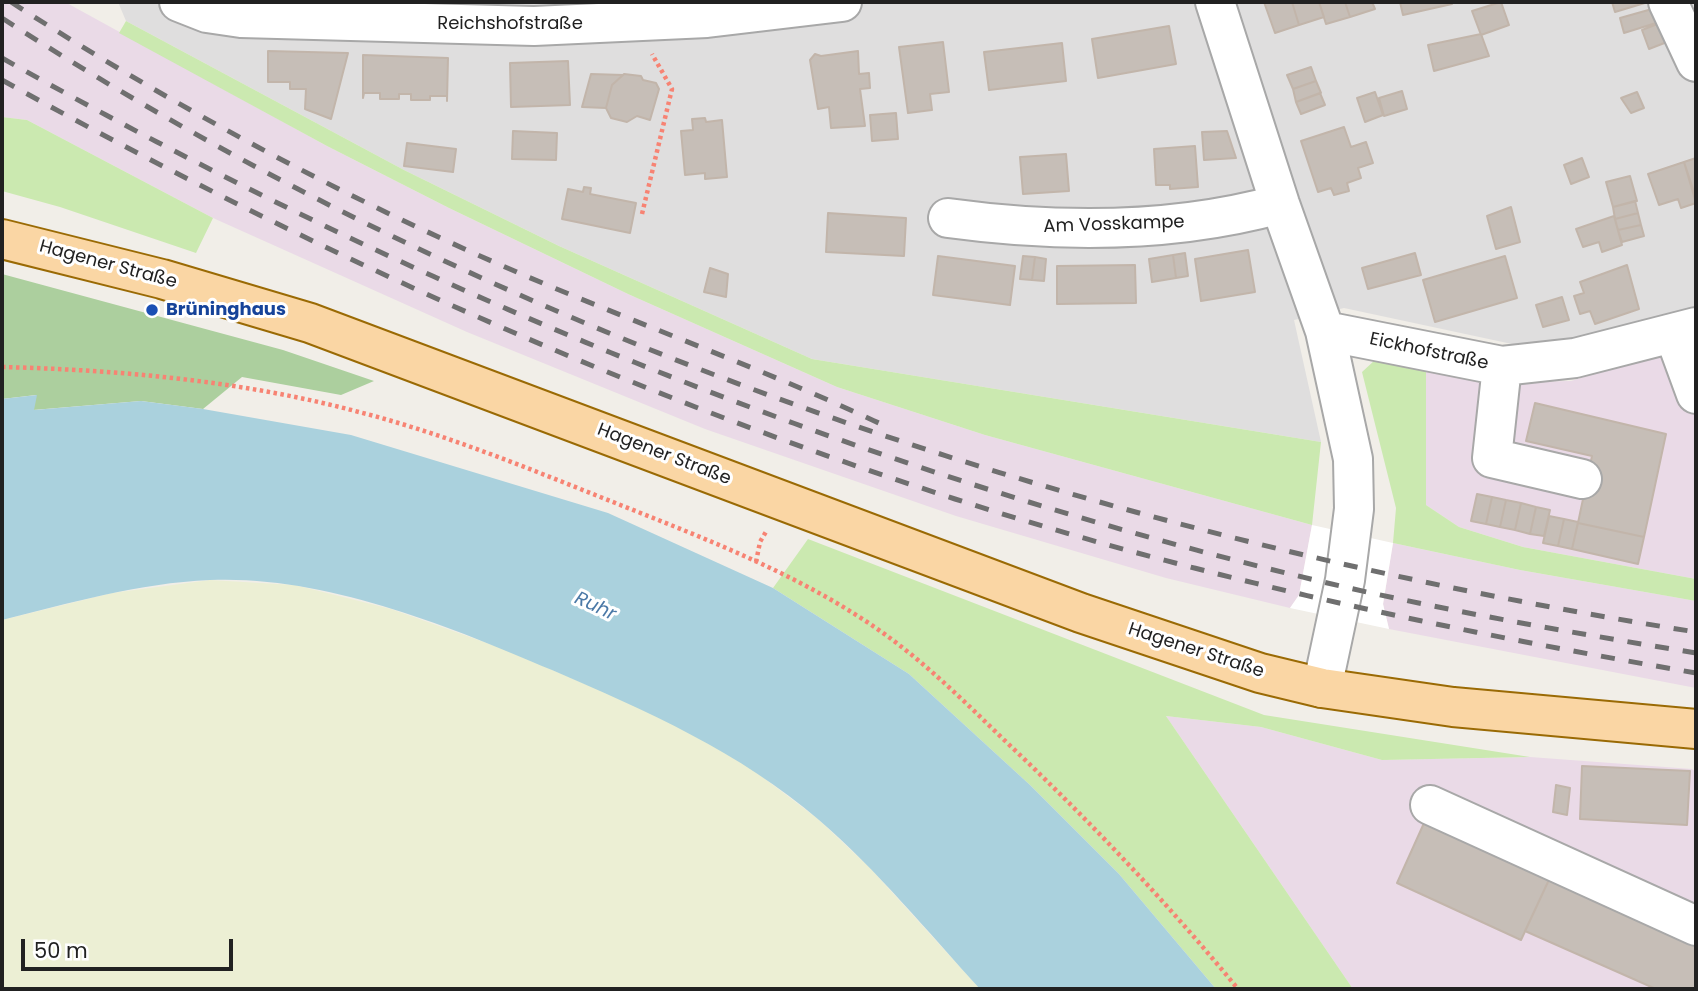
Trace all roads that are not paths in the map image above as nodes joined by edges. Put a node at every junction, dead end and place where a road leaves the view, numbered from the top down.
1 (178, 2) edge
2 (842, 2) edge
3 (1215, 2) edge
4 (1668, 2) edge
5 (703, 10) edge
6 (345, 12) edge
7 (1696, 62) edge
8 (1280, 204) junction
9 (948, 218) dead end
10 (2, 239) edge
11 (1325, 331) junction
12 (1685, 331) edge
13 (1502, 366) junction
14 (1696, 394) edge
15 (1582, 479) dead end
16 (1322, 688) junction
17 (1696, 729) edge
18 (1430, 805) dead end
19 (1696, 926) edge

1 - 6 street, Reichshofstraße
2 - 5 street, Reichshofstraße
3 - 8 street
4 - 7 street
5 - 6 street, Reichshofstraße
8 - 9 street, Am Vosskampe
8 - 11 street
10 - 16 main road, Hagener Straße
11 - 13 street, Eickhofstraße
11 - 16 street
12 - 13 street, Eickhofstraße
12 - 14 street
13 - 15 street
16 - 17 main road, Hagener Straße
18 - 19 street

